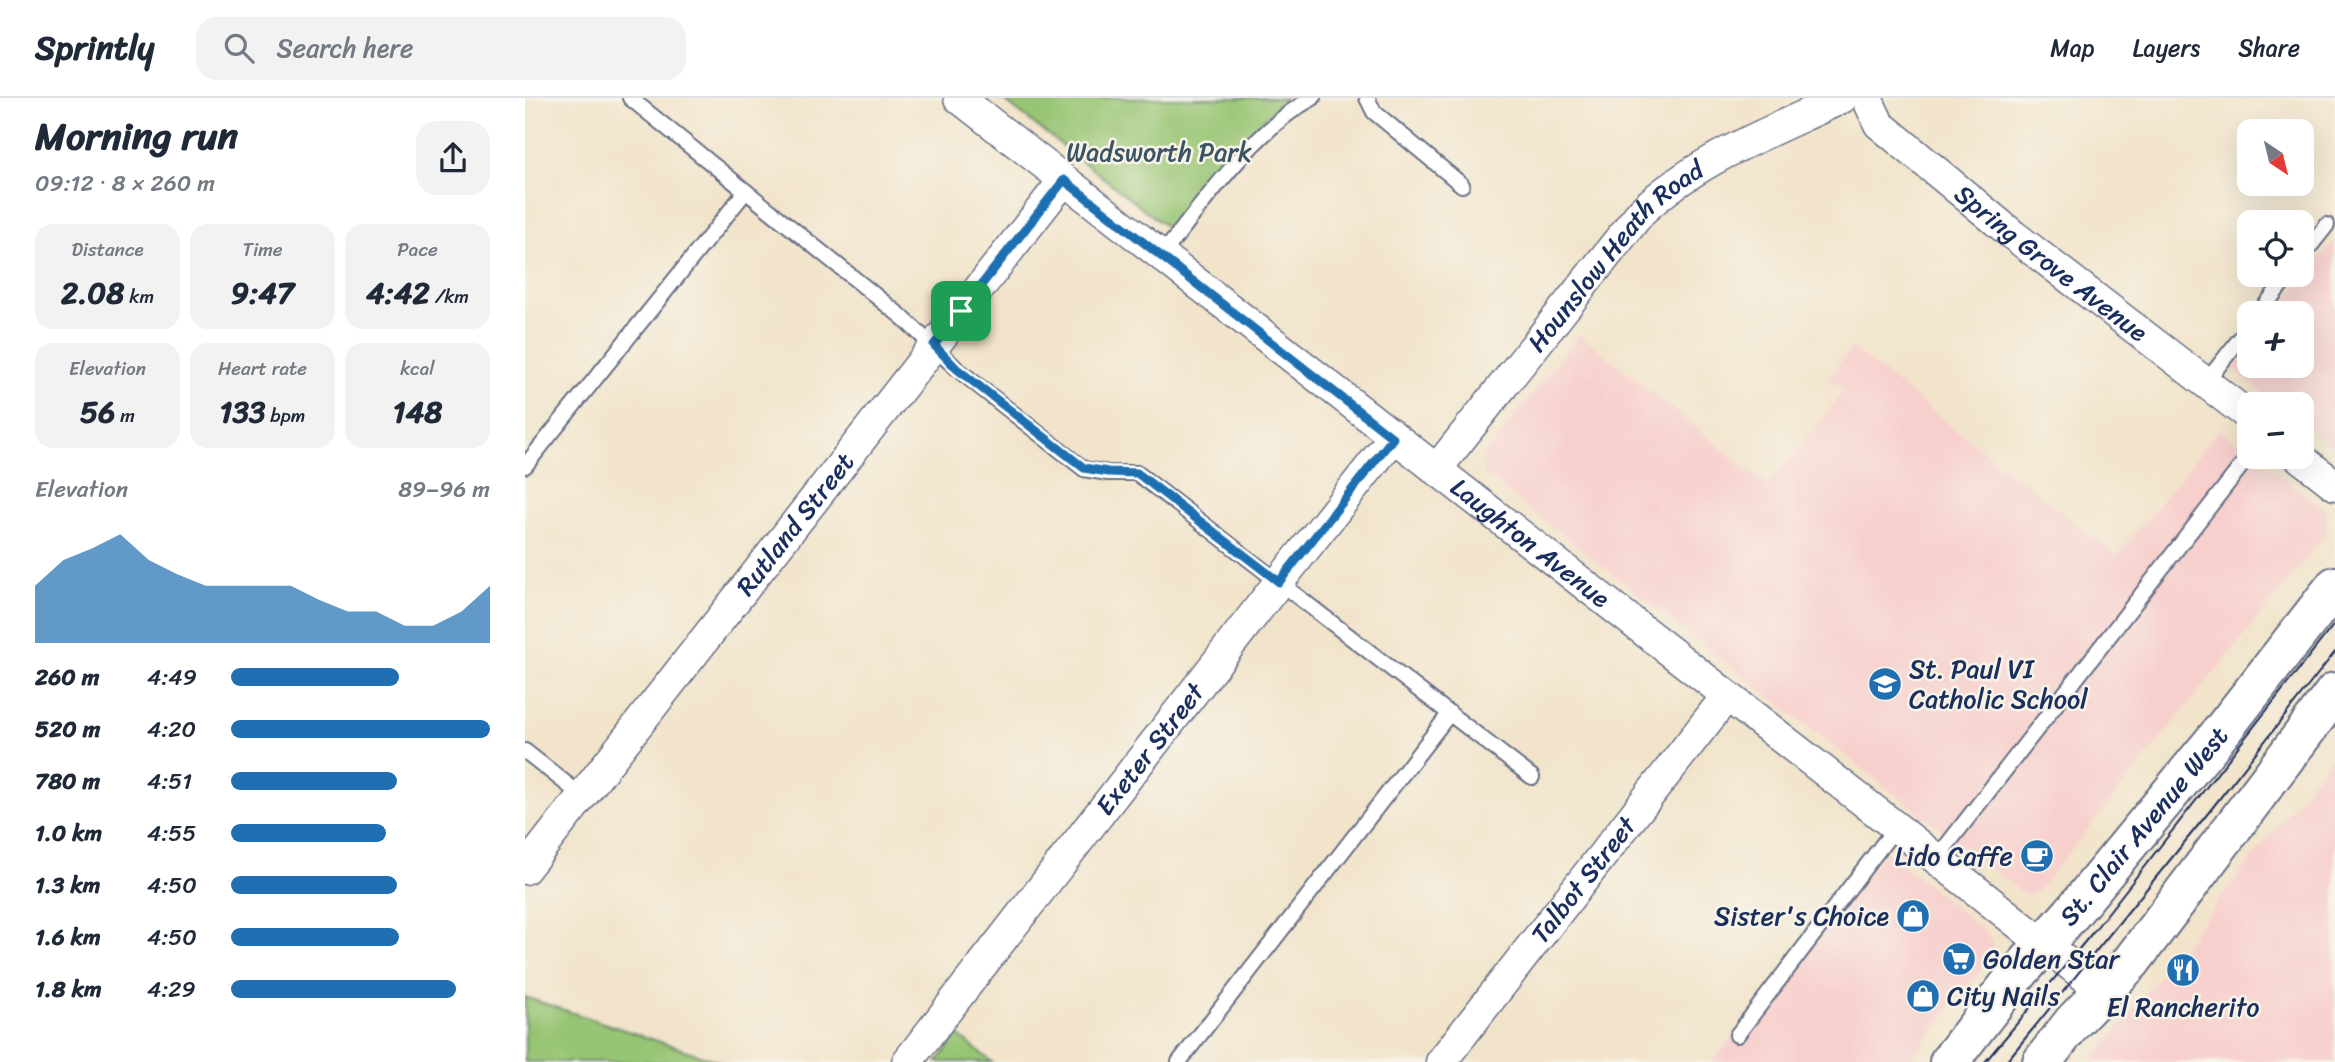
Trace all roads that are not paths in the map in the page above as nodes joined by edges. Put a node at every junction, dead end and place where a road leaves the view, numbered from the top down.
1 (630, 98) edge
2 (959, 98) edge
3 (1313, 98) edge
4 (1367, 98) edge
5 (1842, 98) edge
6 (1867, 98) edge
7 (1064, 180) junction
8 (1462, 185) dead end
9 (746, 191) junction
10 (2327, 225) dead end
11 (2314, 242) edge
12 (1161, 256) junction
13 (2280, 287) edge
14 (2268, 301) edge
15 (2237, 342) edge
16 (934, 345) junction
17 (2206, 382) junction
18 (2237, 407) edge
19 (1393, 438) junction
20 (525, 466) edge
21 (2239, 469) edge
22 (2314, 469) edge
23 (1436, 470) junction
24 (2335, 485) edge
25 (1279, 582) junction
26 (2335, 586) edge
27 (2335, 692) edge
28 (1726, 696) junction
29 (1450, 713) junction
30 (525, 751) edge
31 (1532, 777) dead end
32 (582, 796) junction
33 (1896, 827) junction
34 (1936, 859) junction
35 (525, 869) edge
36 (2044, 945) junction
37 (2103, 991) junction
38 (1737, 1035) dead end
39 (907, 1062) edge
40 (1179, 1062) edge
41 (1441, 1062) edge
42 (1949, 1062) edge
43 (2042, 1062) edge

1 - 9 lane
2 - 7 street, Laughton Avenue
3 - 12 lane
4 - 8 lane
5 - 23 street, Hounslow Heath Road
6 - 17 street, Spring Grove Avenue
7 - 12 street, Laughton Avenue
7 - 16 street, Rutland Street
9 - 16 lane
9 - 20 lane
10 - 11 lane
12 - 19 street, Laughton Avenue
13 - 14 lane
15 - 17 lane
16 - 25 lane
16 - 32 street, Rutland Street
17 - 18 street, Spring Grove Avenue
19 - 23 street, Laughton Avenue
19 - 25 street, Exeter Street
21 - 34 lane
22 - 24 street
23 - 28 street, Laughton Avenue
25 - 29 lane
25 - 39 street, Exeter Street
26 - 36 main road, St. Clair Avenue West
27 - 37 main road
28 - 33 street, Laughton Avenue
28 - 41 street, Talbot Street
29 - 31 lane
29 - 40 lane
30 - 32 lane
32 - 35 street, Rutland Street
33 - 34 street, Laughton Avenue
33 - 38 lane
34 - 36 street, Laughton Avenue
36 - 37 street, Laughton Avenue
36 - 42 main road, St. Clair Avenue West
37 - 43 main road

